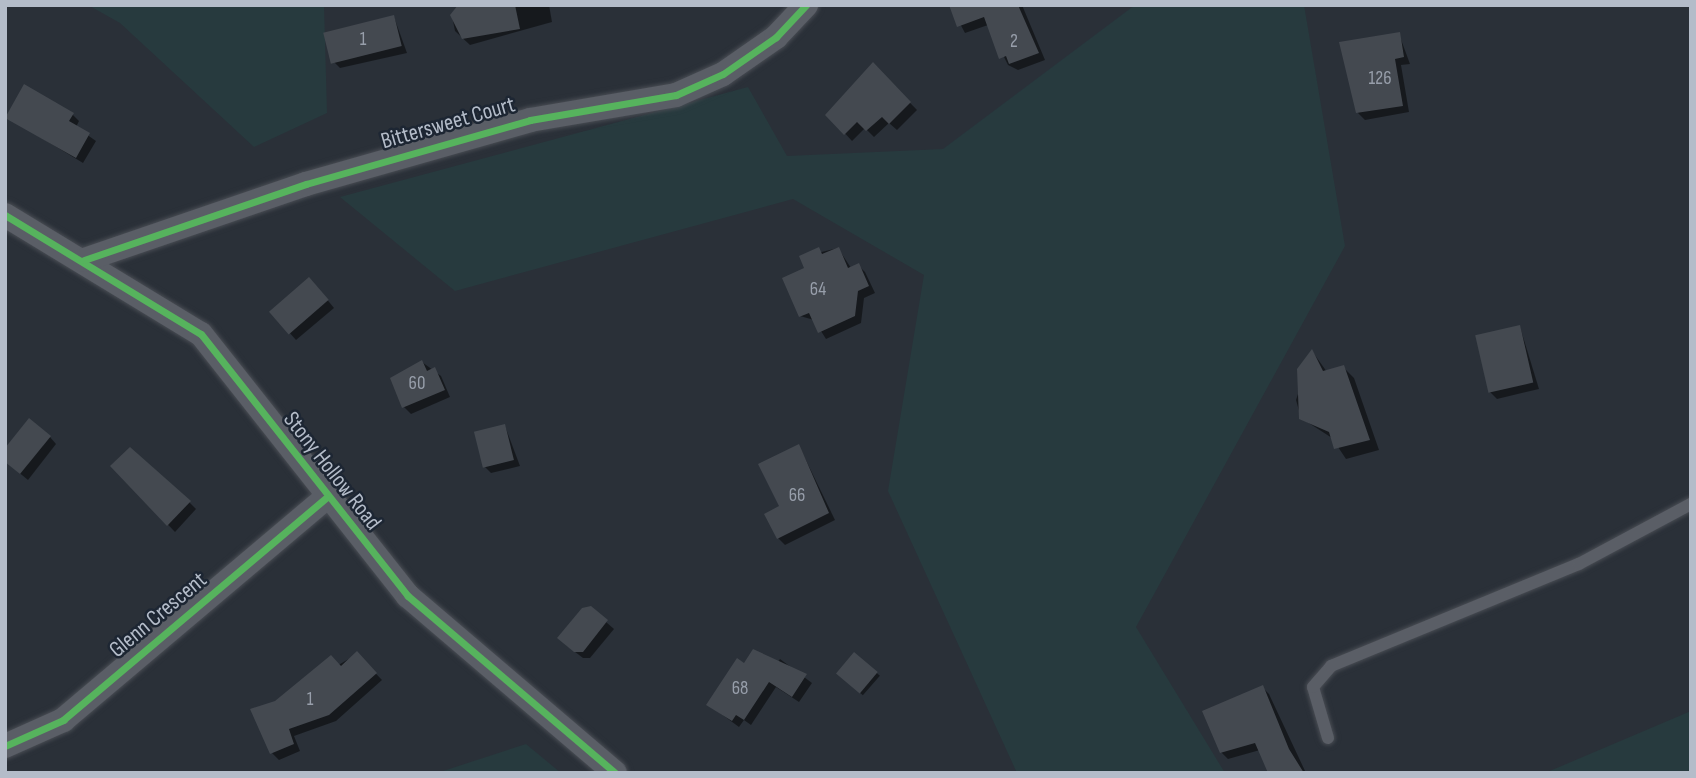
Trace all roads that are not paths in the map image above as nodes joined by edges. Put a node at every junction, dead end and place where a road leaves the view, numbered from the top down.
1 (806, 5) edge
2 (5, 215) edge
3 (84, 260) junction
4 (326, 498) junction
5 (1691, 504) edge
6 (1328, 738) dead end
7 (5, 746) edge
8 (615, 773) edge

1 - 3 street, Bittersweet Court
2 - 3 street, Stony Hollow Road
3 - 4 street, Stony Hollow Road
4 - 7 street, Glenn Crescent
4 - 8 street, Stony Hollow Road
5 - 6 lane

